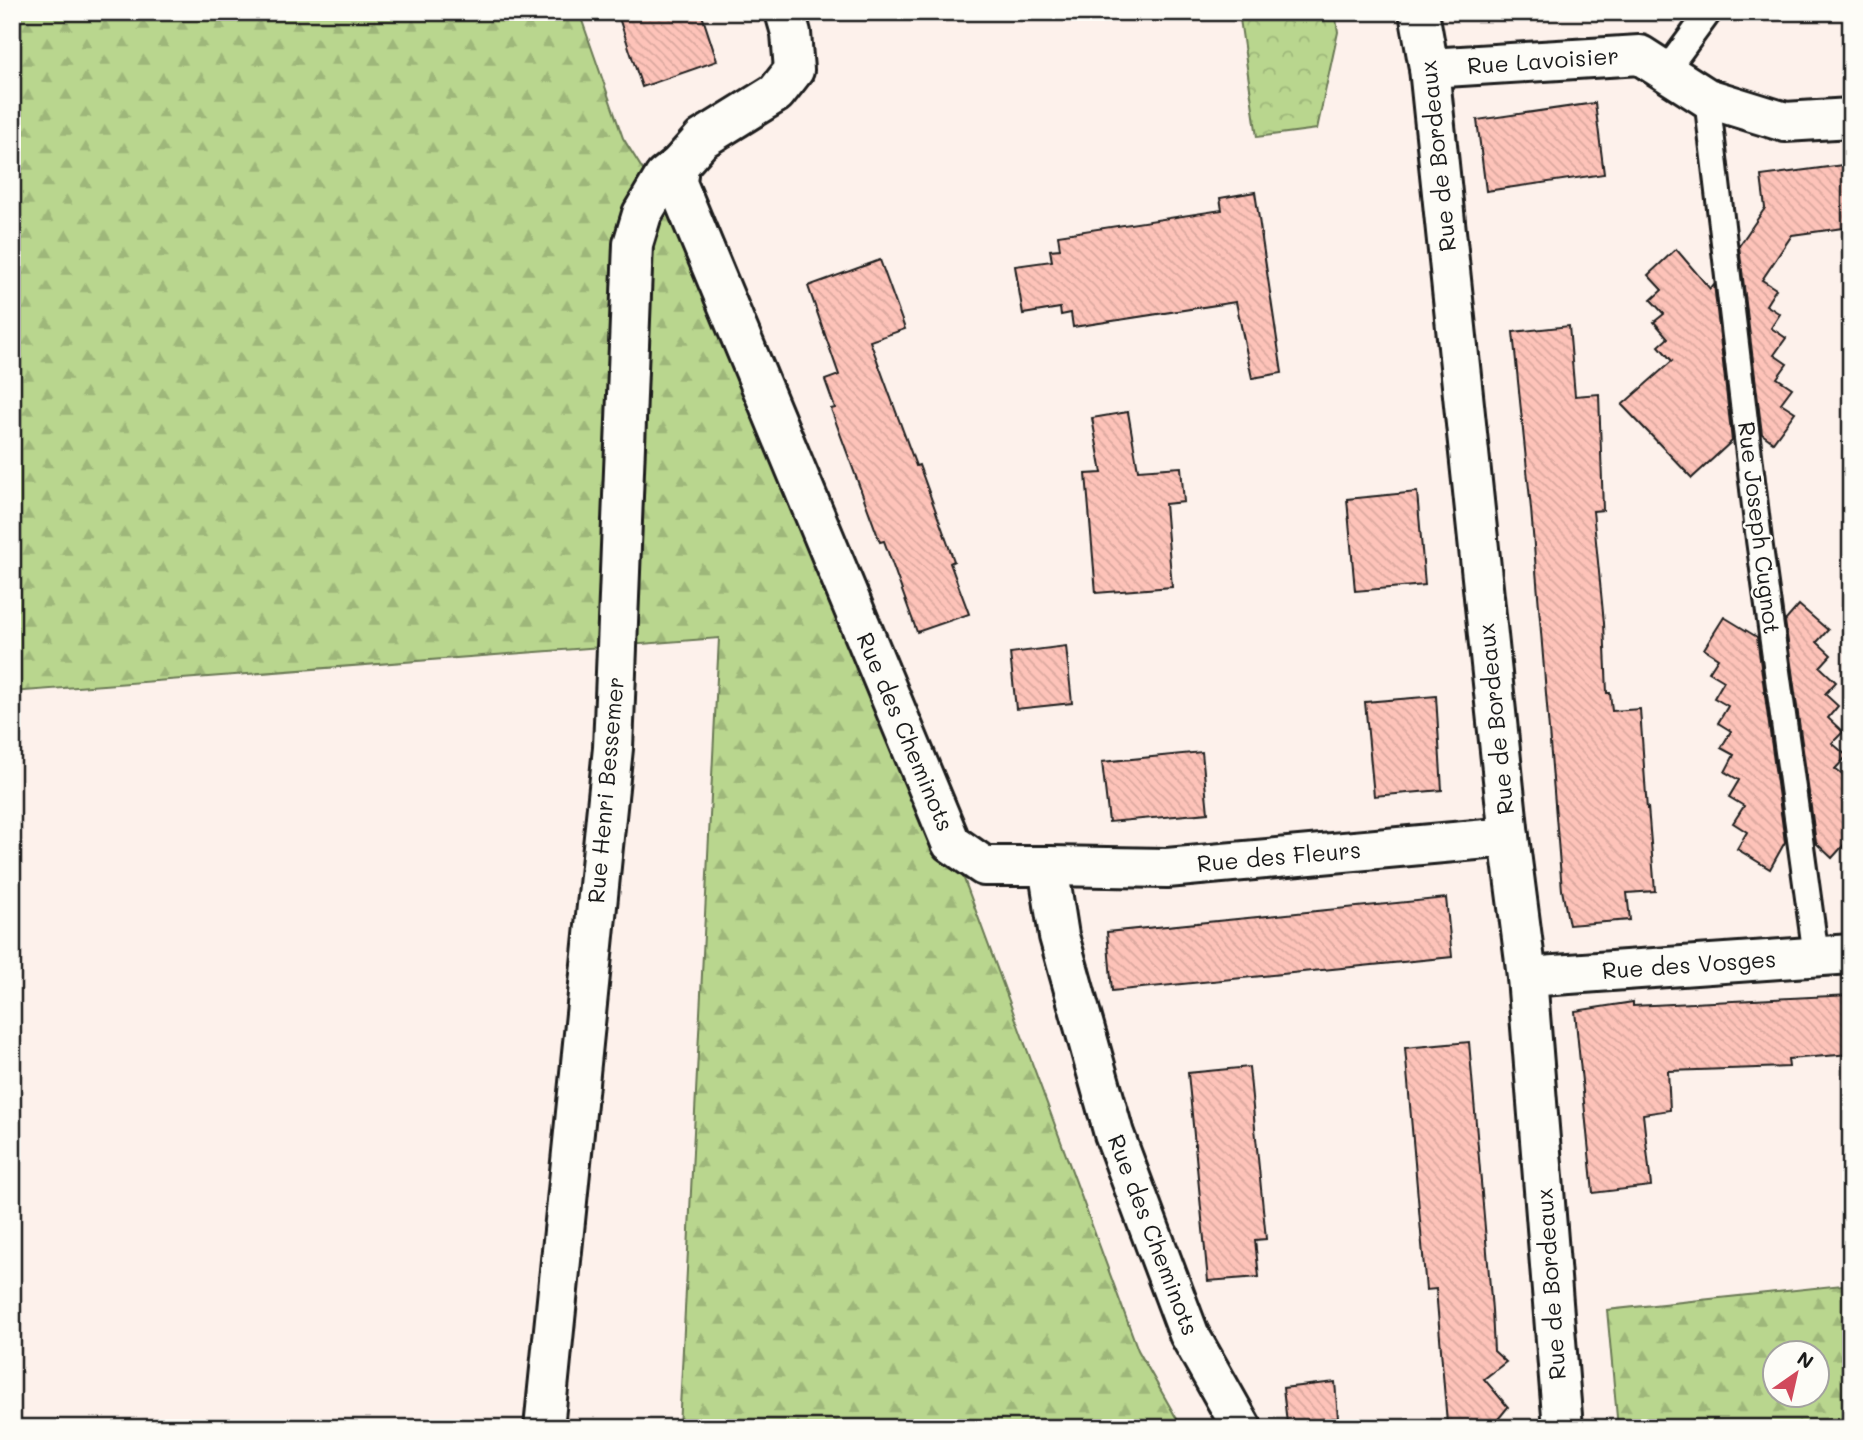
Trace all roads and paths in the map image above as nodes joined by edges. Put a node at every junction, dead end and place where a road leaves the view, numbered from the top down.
1 (785, 12) edge
2 (1419, 12) edge
3 (1709, 12) edge
4 (1429, 68) junction
5 (1665, 72) junction
6 (1707, 98) junction
7 (1851, 118) edge
8 (679, 165) junction
9 (1508, 837) junction
10 (1048, 866) junction
11 (1833, 955) edge
12 (1527, 977) junction
13 (544, 1428) edge
14 (1242, 1428) edge
15 (1563, 1428) edge

1 - 8 street
2 - 4 street, Rue de Bordeaux
3 - 5 lane
4 - 5 street, Rue Lavoisier
4 - 9 street, Rue de Bordeaux
5 - 6 street, Rue Lavoisier
6 - 7 street, Rue Lavoisier
6 - 11 lane, Rue Joseph Cugnot
8 - 10 street, Rue des Cheminots
8 - 13 street, Rue Henri Bessemer
9 - 10 street, Rue des Fleurs
9 - 12 street, Rue de Bordeaux
10 - 14 street, Rue des Cheminots
11 - 12 street, Rue des Vosges
12 - 15 street, Rue de Bordeaux

